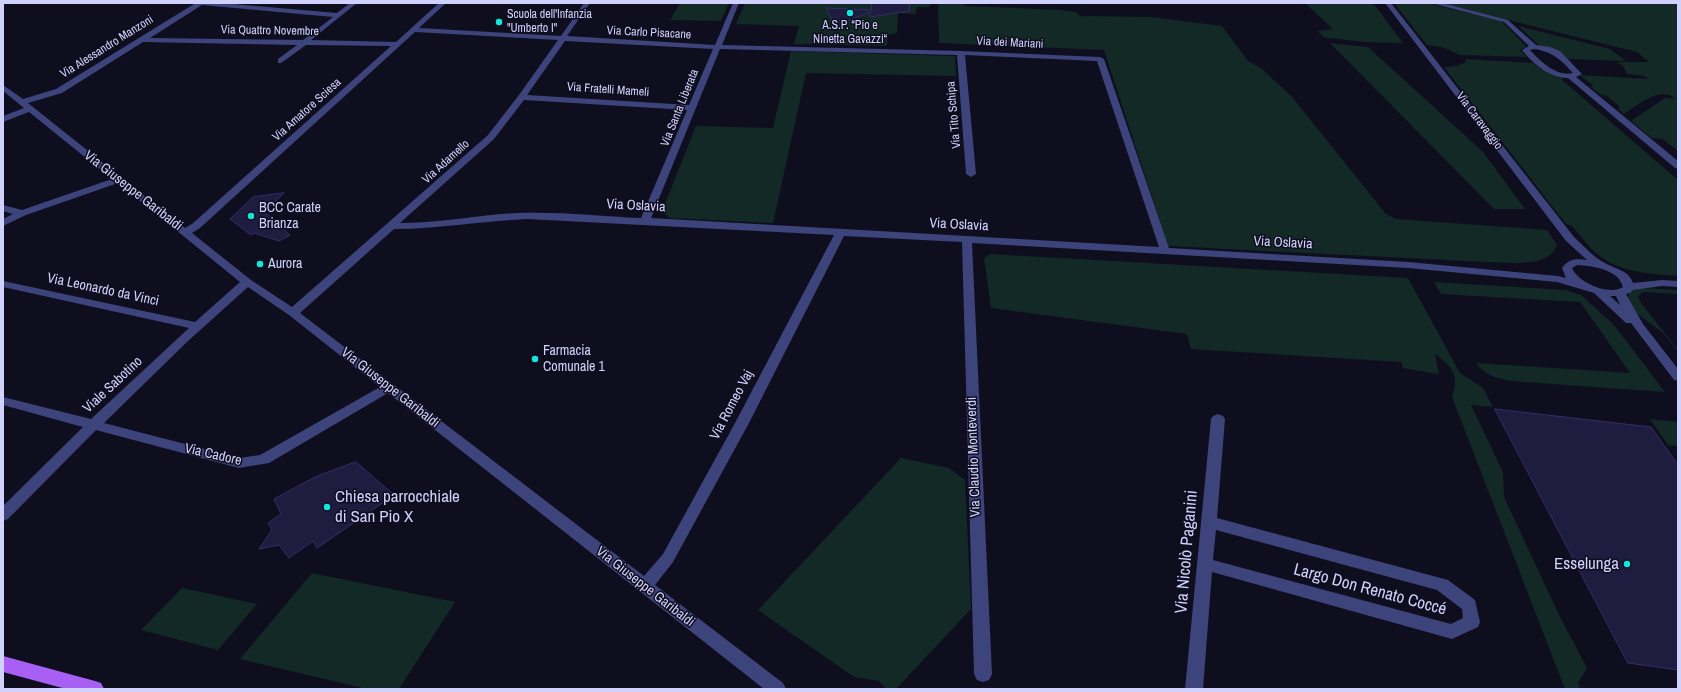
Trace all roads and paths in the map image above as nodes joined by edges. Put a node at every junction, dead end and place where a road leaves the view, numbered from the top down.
1 (197, 3) edge
2 (200, 3) edge
3 (354, 3) edge
4 (443, 3) edge
5 (587, 3) edge
6 (736, 3) edge
7 (1388, 3) edge
8 (1434, 3) edge
9 (339, 15) junction
10 (413, 30) junction
11 (561, 39) junction
12 (142, 40) junction
13 (304, 43) junction
14 (398, 44) junction
15 (717, 47) junction
16 (1534, 47) junction
17 (961, 53) junction
18 (281, 61) dead end
19 (1570, 76) junction
20 (3, 87) edge
21 (522, 97) junction
22 (26, 106) junction
23 (693, 108) junction
24 (3, 119) edge
25 (1678, 166) edge
26 (971, 174) dead end
27 (118, 180) junction
28 (3, 208) edge
29 (22, 213) junction
30 (645, 221) junction
31 (3, 223) edge
32 (392, 226) junction
33 (185, 232) junction
34 (840, 233) junction
35 (1570, 239) junction
36 (967, 241) junction
37 (1165, 251) junction
38 (1572, 265) junction
39 (1599, 265) junction
40 (1619, 273) junction
41 (1525, 275) junction
42 (247, 282) junction
43 (1662, 283) junction
44 (3, 284) edge
45 (1678, 284) edge
46 (1592, 289) junction
47 (1625, 290) junction
48 (293, 313) junction
49 (197, 326) junction
50 (1650, 342) junction
51 (1678, 377) edge
52 (388, 387) junction
53 (3, 401) edge
54 (1218, 419) dead end
55 (92, 425) junction
56 (3, 515) edge
57 (1208, 522) junction
58 (1205, 564) junction
59 (644, 587) junction
60 (3, 664) edge
61 (983, 674) dead end
62 (95, 689) edge
63 (777, 689) edge
64 (1194, 689) edge

1 - 2 street
2 - 9 street
2 - 12 street, Via Alessandro Manzoni
3 - 9 street
4 - 10 street, Via Amatore Sciesa
5 - 11 street, Via Adamello
6 - 15 street, Via Santa Liberata
7 - 35 street, Via Caravaggio
8 - 16 street
9 - 13 street
10 - 11 street, Via Carlo Pisacane
10 - 14 street, Via Amatore Sciesa
11 - 15 street, Via Carlo Pisacane
11 - 21 street, Via Adamello
12 - 13 street, Via Quattro Novembre
12 - 22 street, Via Alessandro Manzoni
13 - 14 street, Via Quattro Novembre
13 - 18 street
14 - 33 street, Via Amatore Sciesa
15 - 17 street, Via dei Mariani
15 - 23 street, Via Santa Liberata
16 - 19 street
16 - 19 street
17 - 26 street, Via Tito Schipa
17 - 37 street, Via dei Mariani
19 - 25 street
20 - 22 street, Via Giuseppe Garibaldi
21 - 23 street, Via Fratelli Mameli
21 - 32 street, Via Adamello
22 - 24 street, Via Alessandro Manzoni
22 - 27 street, Via Giuseppe Garibaldi
23 - 30 street, Via Santa Liberata
27 - 29 street
27 - 33 street, Via Giuseppe Garibaldi
28 - 29 street
29 - 31 street
30 - 32 street, Via Oslavia
30 - 34 street, Via Oslavia
32 - 48 street, Via Adamello
33 - 42 street, Via Giuseppe Garibaldi
34 - 36 street, Via Oslavia
34 - 59 street, Via Romeo Vaj
35 - 38 street, Via Caravaggio
35 - 39 street, Via Caravaggio
36 - 37 street, Via Oslavia
36 - 61 street, Via Claudio Monteverdi
37 - 41 street, Via Oslavia
38 - 39 street
38 - 41 street, Via Oslavia
38 - 46 street
39 - 40 street
40 - 43 street
40 - 47 street
41 - 46 street, Via Oslavia
42 - 48 street, Via Giuseppe Garibaldi
42 - 49 street, Viale Sabotino
43 - 45 street
43 - 47 street
44 - 49 street, Via Leonardo da Vinci
46 - 47 street
46 - 50 street
47 - 50 street
48 - 52 street, Via Giuseppe Garibaldi
49 - 55 street, Viale Sabotino
50 - 51 street
52 - 55 street, Via Cadore
52 - 59 street, Via Giuseppe Garibaldi
53 - 55 street, Via Cadore
54 - 57 street, Via Nicolò Paganini
55 - 56 street, Viale Sabotino
57 - 58 street, Via Nicolò Paganini
57 - 58 street, Largo Don Renato Coccé
58 - 64 street, Via Nicolò Paganini
59 - 63 street, Via Giuseppe Garibaldi
60 - 62 main road

